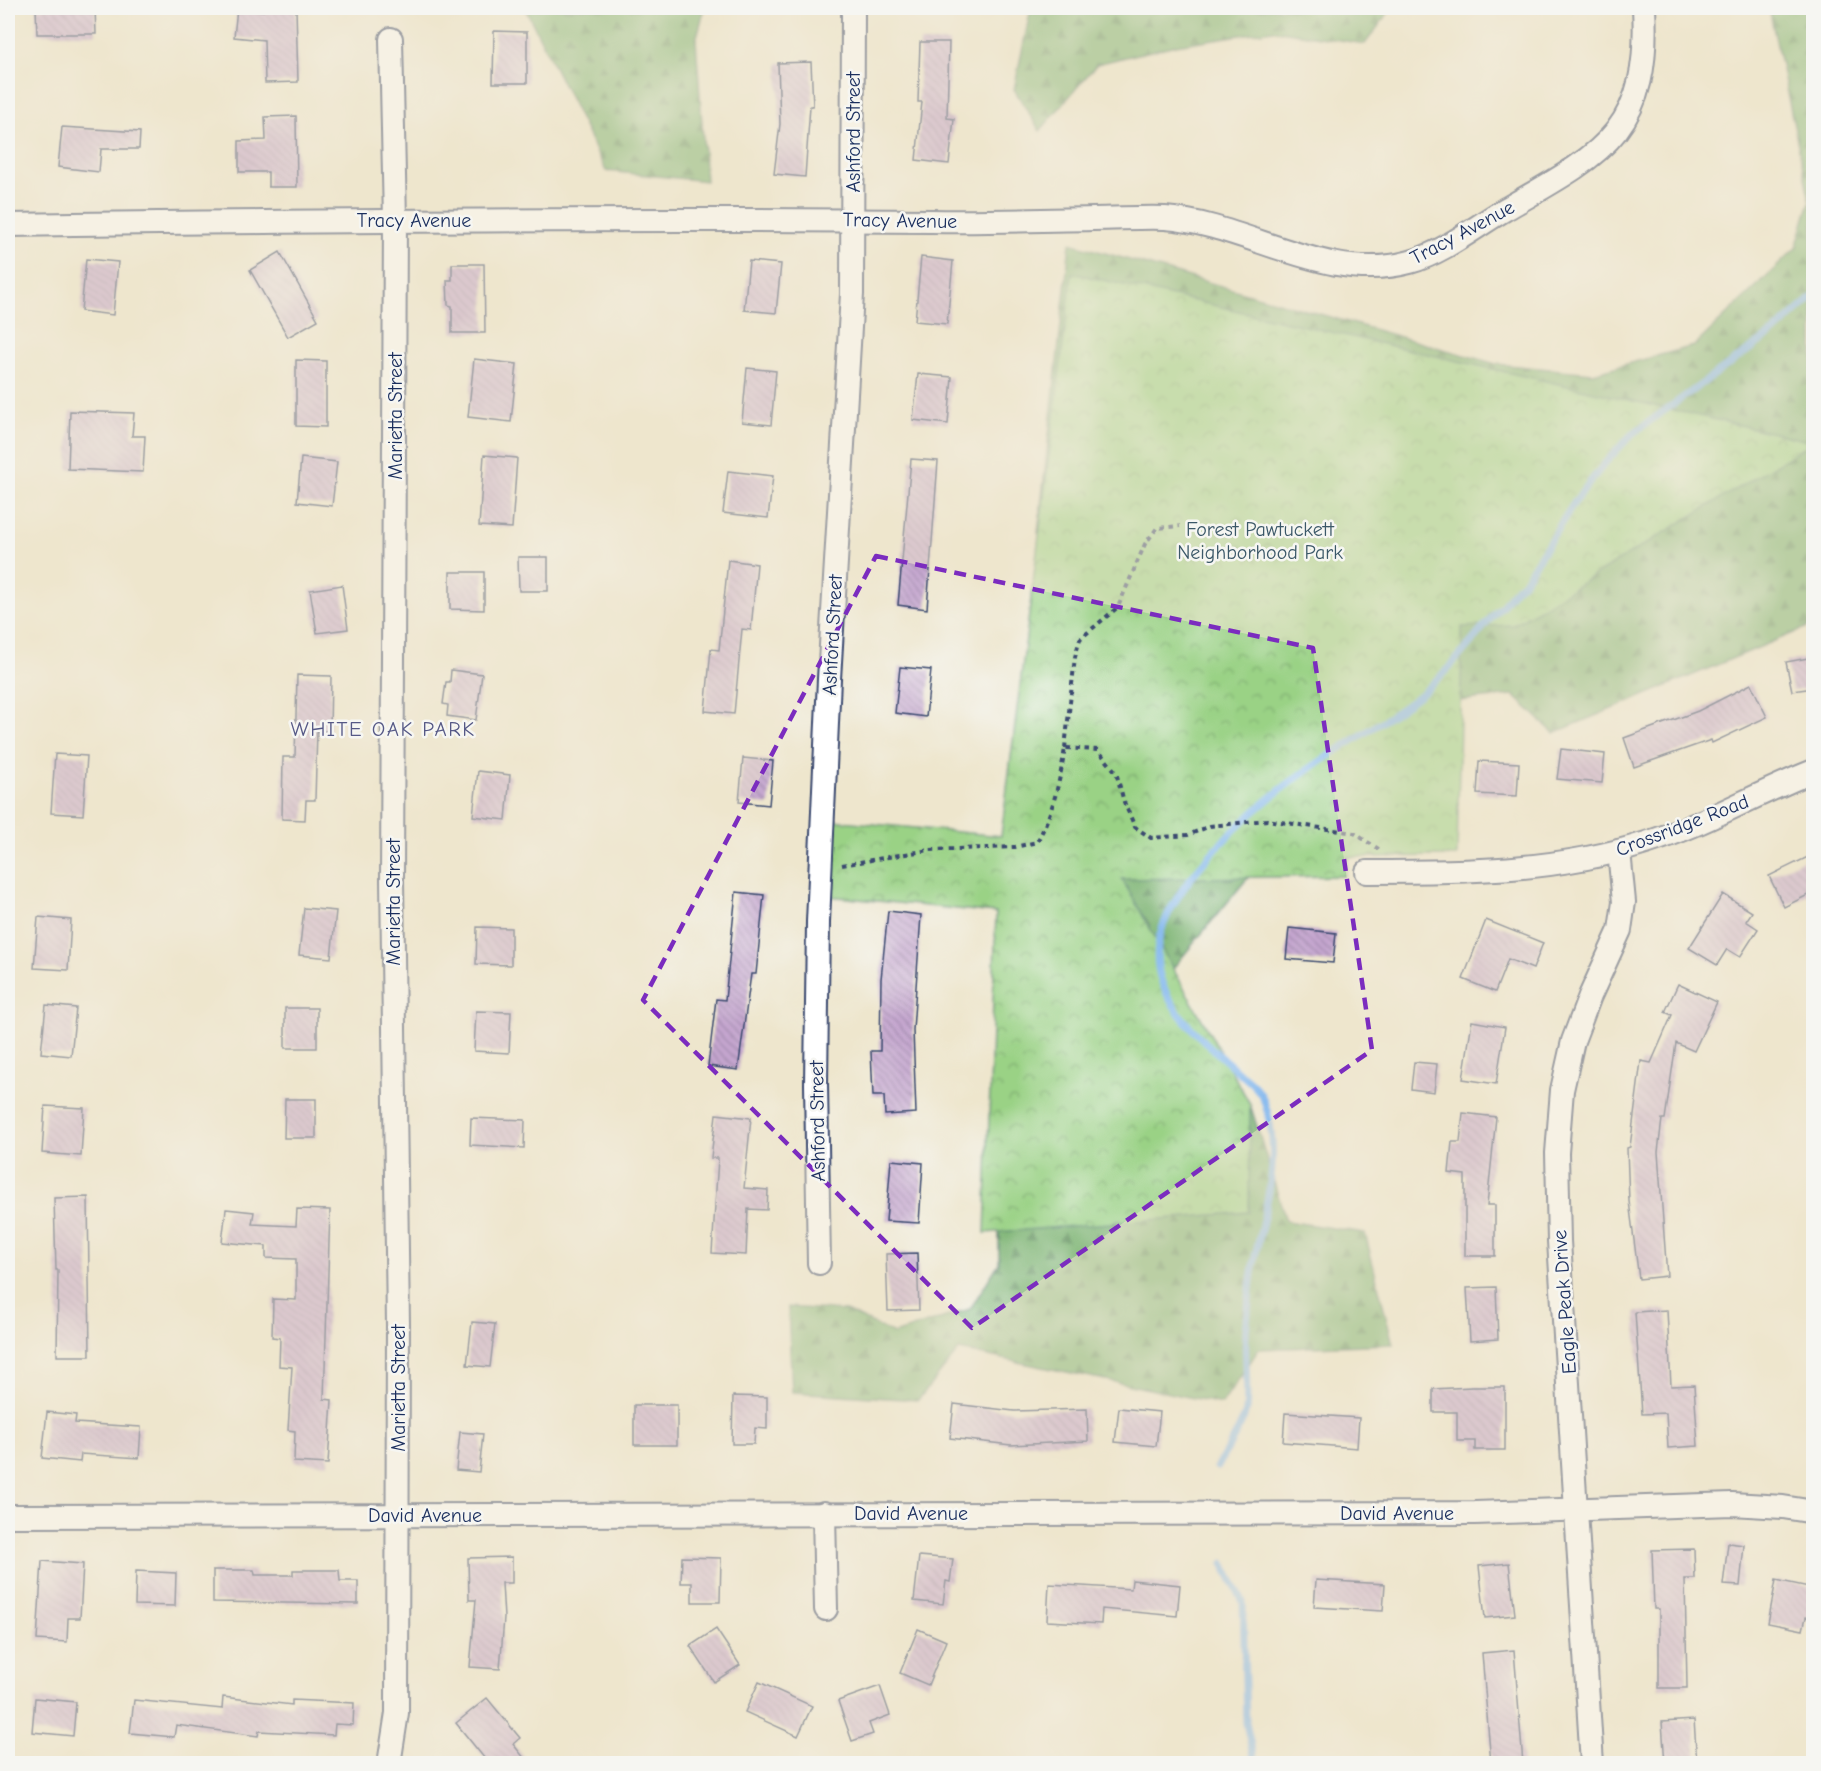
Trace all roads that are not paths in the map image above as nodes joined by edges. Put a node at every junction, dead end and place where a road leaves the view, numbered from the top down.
1 (853, 8) edge
2 (1644, 8) edge
3 (391, 39) dead end
4 (854, 219) junction
5 (395, 220) junction
6 (8, 225) edge
7 (1814, 771) edge
8 (1619, 851) junction
9 (1367, 872) dead end
10 (819, 1263) dead end
11 (1576, 1510) junction
12 (1814, 1512) edge
13 (824, 1513) junction
14 (397, 1515) junction
15 (8, 1516) edge
16 (826, 1609) dead end
17 (389, 1764) edge
18 (1592, 1764) edge

1 - 4 street, Ashford Street
2 - 4 street, Tracy Avenue
3 - 5 street, Marietta Street
4 - 5 street, Tracy Avenue
4 - 10 street, Ashford Street
5 - 6 street, Tracy Avenue
5 - 14 street, Marietta Street
7 - 8 street, Crossridge Road
8 - 9 street, Crossridge Road
8 - 11 street, Eagle Peak Drive
11 - 12 street, David Avenue
11 - 13 street, David Avenue
11 - 18 street, Eagle Peak Drive
13 - 14 street, David Avenue
13 - 16 street
14 - 15 street, David Avenue
14 - 17 street, Marietta Street

